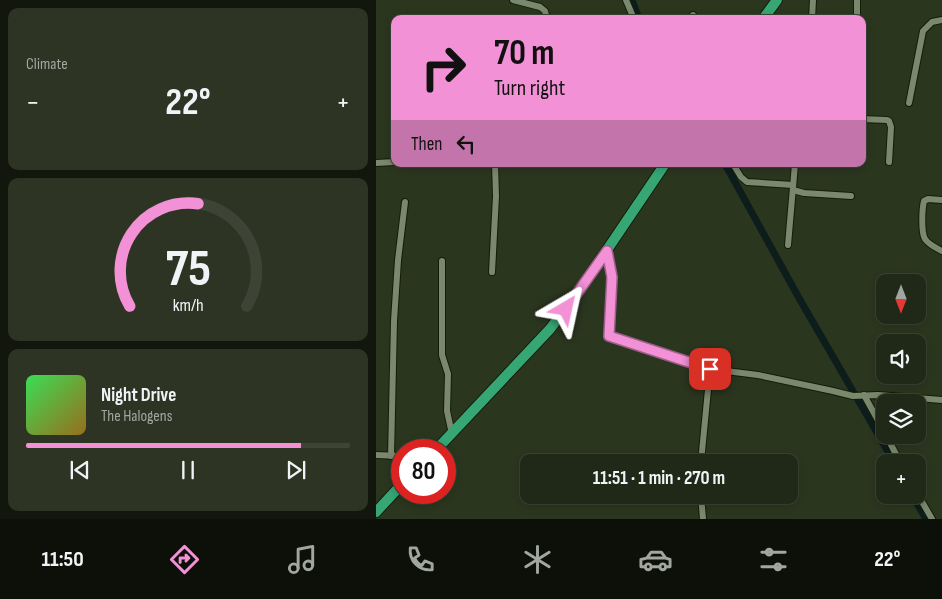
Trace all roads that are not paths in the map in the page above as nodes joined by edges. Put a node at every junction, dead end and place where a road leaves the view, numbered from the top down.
1 (513, 0) edge
2 (626, 0) edge
3 (777, 0) edge
4 (813, 0) edge
5 (857, 0) edge
6 (546, 15) edge
7 (632, 15) edge
8 (765, 15) edge
9 (812, 15) edge
10 (857, 15) edge
11 (942, 20) edge
12 (909, 103) dead end
13 (866, 119) edge
14 (391, 162) edge
15 (889, 162) dead end
16 (376, 163) edge
17 (495, 167) edge
18 (663, 167) edge
19 (735, 167) edge
20 (795, 167) edge
21 (793, 188) junction
22 (851, 196) dead end
23 (942, 200) edge
24 (405, 202) dead end
25 (788, 245) dead end
26 (607, 251) junction
27 (942, 251) edge
28 (442, 261) dead end
29 (492, 272) dead end
30 (710, 369) junction
31 (863, 395) junction
32 (942, 400) edge
33 (876, 418) edge
34 (452, 434) junction
35 (392, 439) edge
36 (447, 439) edge
37 (702, 454) edge
38 (376, 455) edge
39 (391, 456) edge
40 (391, 496) edge
41 (702, 504) edge
42 (923, 504) edge
43 (376, 512) edge
44 (703, 519) edge
45 (932, 519) edge

1 - 6 street
2 - 7 street
3 - 8 highway
4 - 9 street
5 - 10 street
11 - 12 street
13 - 15 street
14 - 16 street
17 - 29 street
18 - 26 highway
19 - 21 street
20 - 21 street
21 - 22 street
21 - 25 street
23 - 27 street
24 - 35 street
26 - 30 street
26 - 34 highway
28 - 34 street
30 - 31 street
30 - 37 street
31 - 32 street
31 - 33 street
34 - 36 highway
38 - 39 street
40 - 43 highway
41 - 44 street
42 - 45 street

